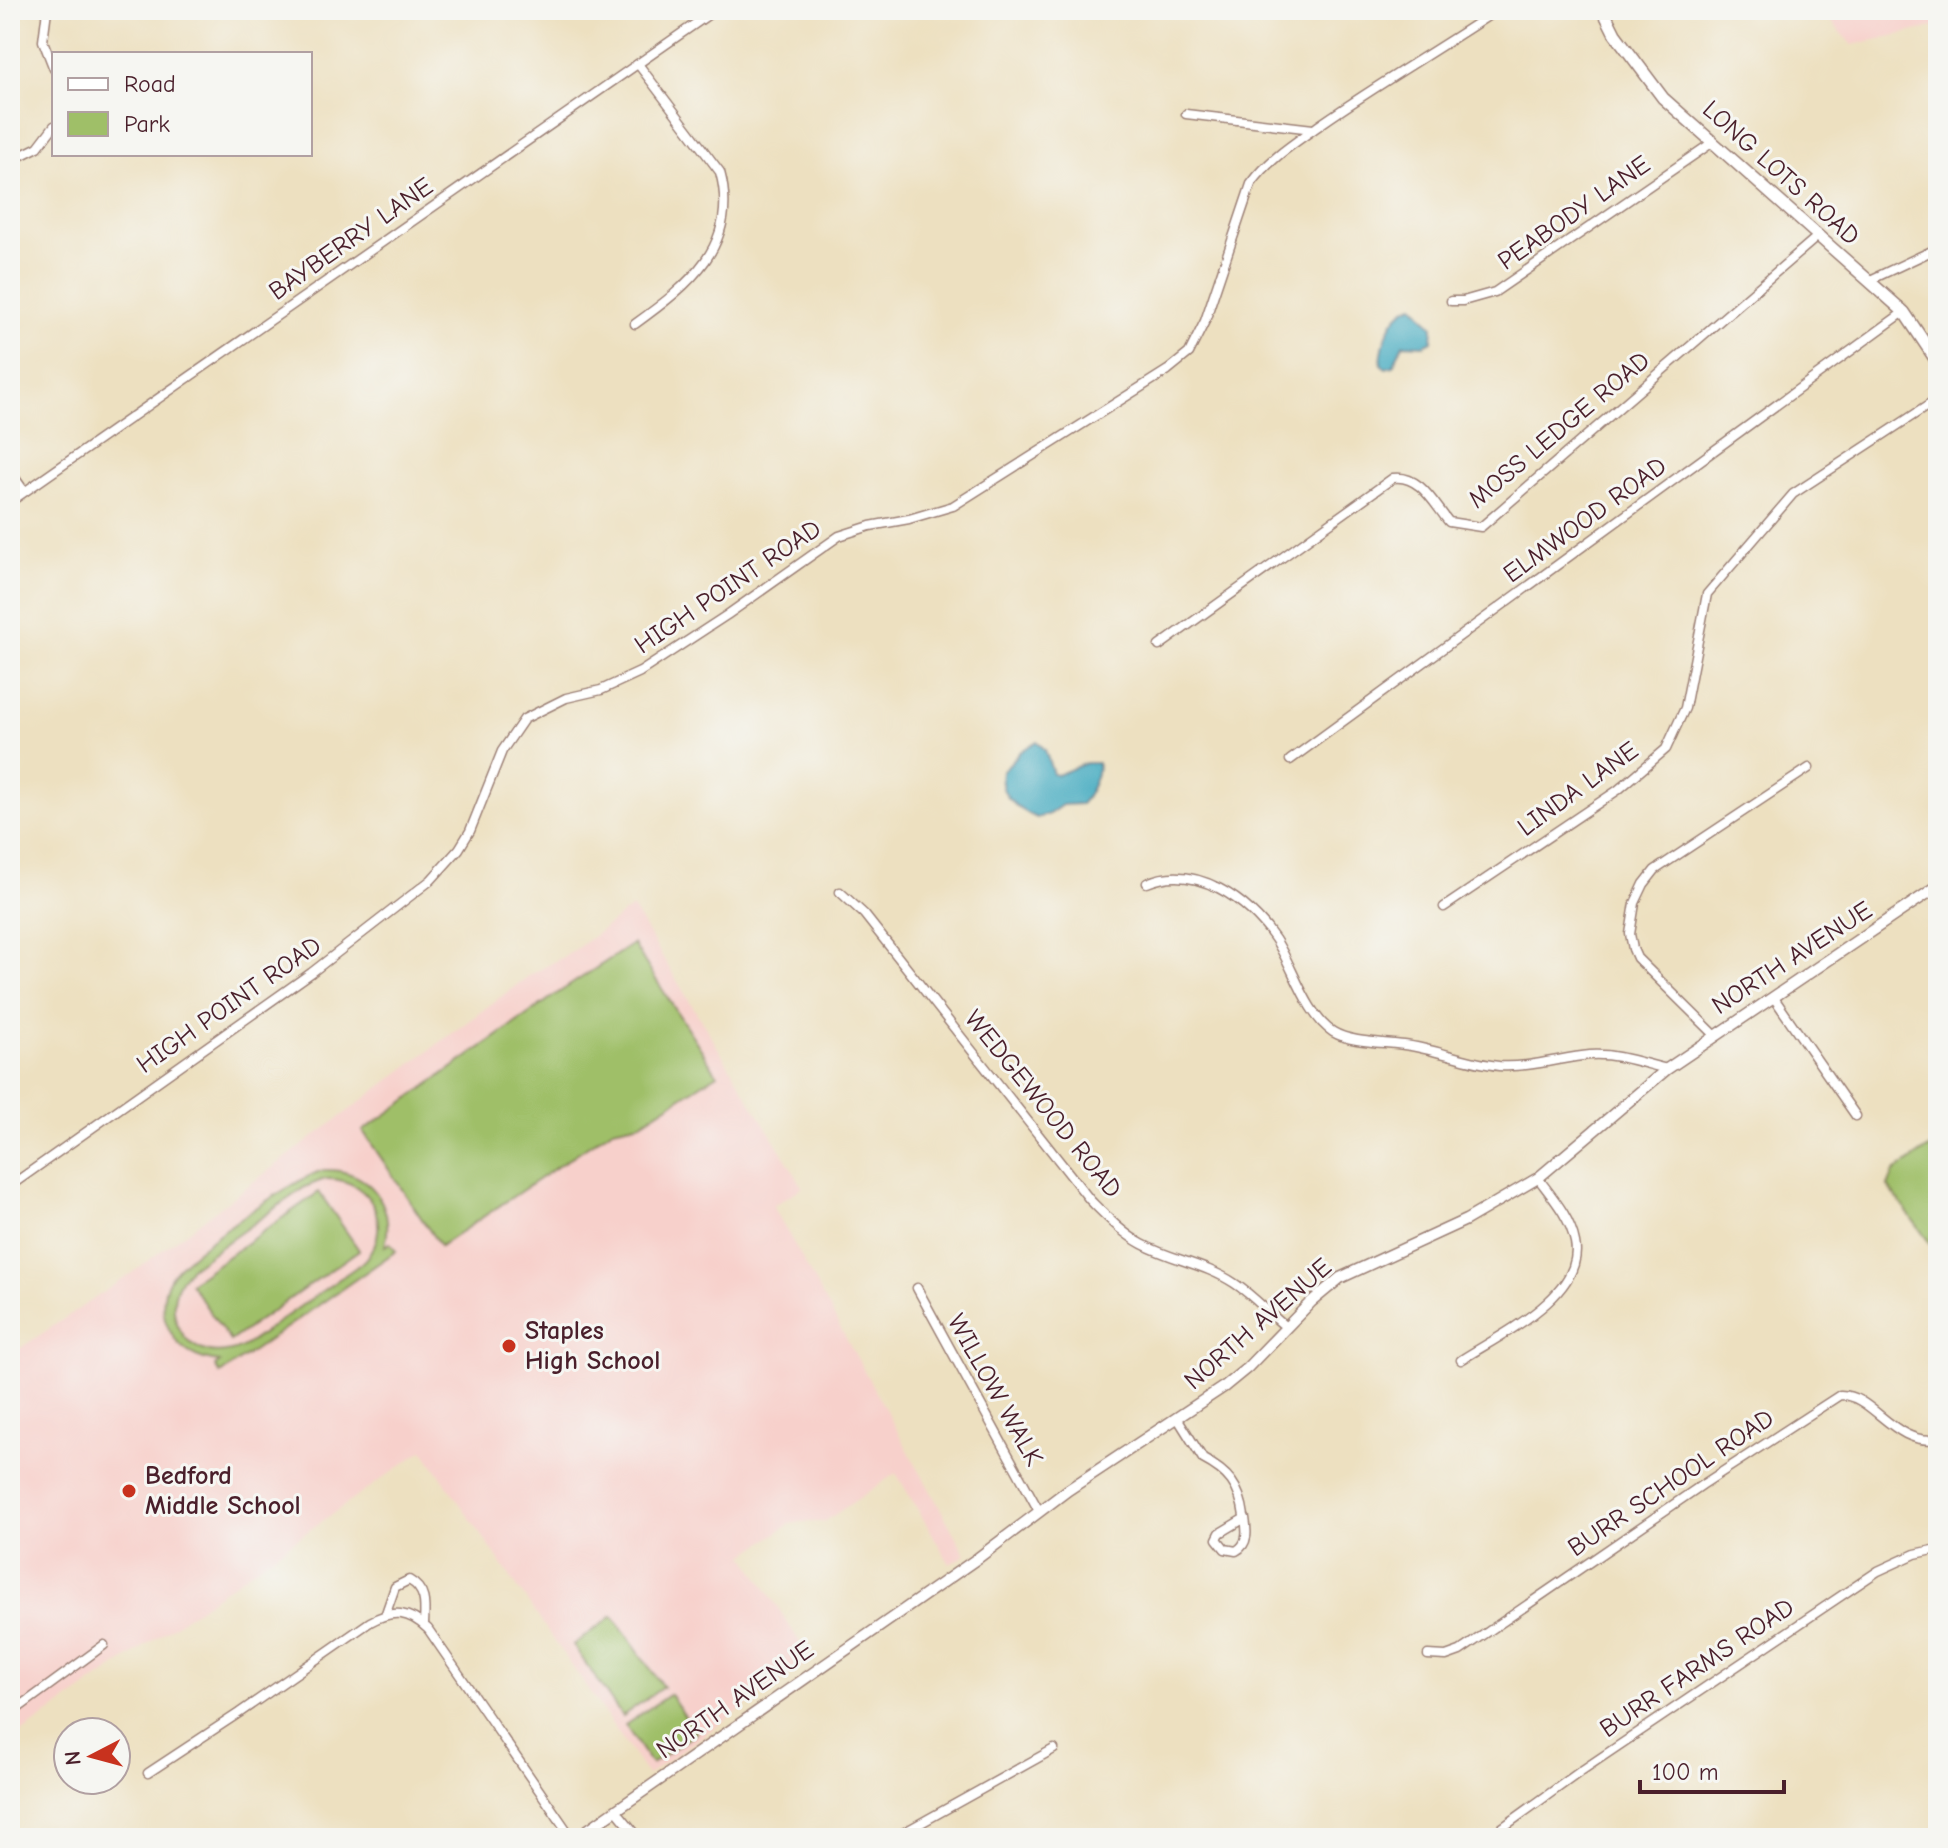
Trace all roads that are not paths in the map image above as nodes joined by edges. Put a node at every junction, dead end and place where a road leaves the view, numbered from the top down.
1 (47, 10) edge
2 (715, 10) edge
3 (1497, 10) edge
4 (1603, 10) edge
5 (52, 64) edge
6 (638, 64) junction
7 (1186, 114) dead end
8 (52, 129) edge
9 (1314, 129) junction
10 (1713, 142) junction
11 (10, 161) edge
12 (1818, 236) junction
13 (1938, 248) edge
14 (1868, 281) junction
15 (1451, 301) dead end
16 (1904, 312) junction
17 (635, 324) dead end
18 (1938, 363) edge
19 (1938, 399) edge
20 (10, 471) edge
21 (24, 491) junction
22 (10, 502) edge
23 (1159, 646) dead end
24 (1290, 760) dead end
25 (1809, 768) dead end
26 (1147, 883) dead end
27 (1938, 886) edge
28 (840, 892) dead end
29 (1444, 907) dead end
30 (1774, 998) junction
31 (1715, 1035) junction
32 (1667, 1069) junction
33 (1856, 1116) dead end
34 (1538, 1178) junction
35 (10, 1186) edge
36 (917, 1288) dead end
37 (1286, 1327) junction
38 (1461, 1360) dead end
39 (1178, 1419) junction
40 (1938, 1439) edge
41 (1039, 1511) junction
42 (1245, 1518) dead end
43 (1938, 1549) edge
44 (386, 1613) junction
45 (424, 1624) junction
46 (104, 1645) dead end
47 (1428, 1655) dead end
48 (10, 1714) edge
49 (1054, 1749) dead end
50 (148, 1773) dead end
51 (616, 1810) junction
52 (574, 1838) edge
53 (639, 1838) edge
54 (894, 1838) edge
55 (1488, 1838) edge

1 - 5 street
2 - 6 street, BAYBERRY LANE
3 - 9 street, HIGH POINT ROAD
4 - 10 main road, LONG LOTS ROAD
6 - 17 street
6 - 21 street, BAYBERRY LANE
7 - 9 street
8 - 11 street
9 - 35 street, HIGH POINT ROAD
10 - 12 main road, LONG LOTS ROAD
10 - 15 street, PEABODY LANE
12 - 14 main road, LONG LOTS ROAD
12 - 23 street, MOSS LEDGE ROAD
13 - 14 street
14 - 16 main road, LONG LOTS ROAD
16 - 18 main road, LONG LOTS ROAD
16 - 24 street, ELMWOOD ROAD
19 - 29 street, LINDA LANE
20 - 21 street
21 - 22 street, BAYBERRY LANE
25 - 31 street
26 - 32 street
27 - 30 street, NORTH AVENUE
28 - 37 street, WEDGEWOOD ROAD
30 - 31 street, NORTH AVENUE
30 - 33 street
31 - 32 street, NORTH AVENUE
32 - 34 street, NORTH AVENUE
34 - 37 street, NORTH AVENUE
34 - 38 street
36 - 41 street, WILLOW WALK
37 - 39 street, NORTH AVENUE
39 - 41 street, NORTH AVENUE
39 - 42 street
40 - 47 street, BURR SCHOOL ROAD
41 - 51 street, NORTH AVENUE
43 - 55 street, BURR FARMS ROAD
44 - 45 street
44 - 45 street
44 - 50 street
45 - 52 street
46 - 48 street
49 - 54 street
51 - 52 street, NORTH AVENUE
51 - 53 street

